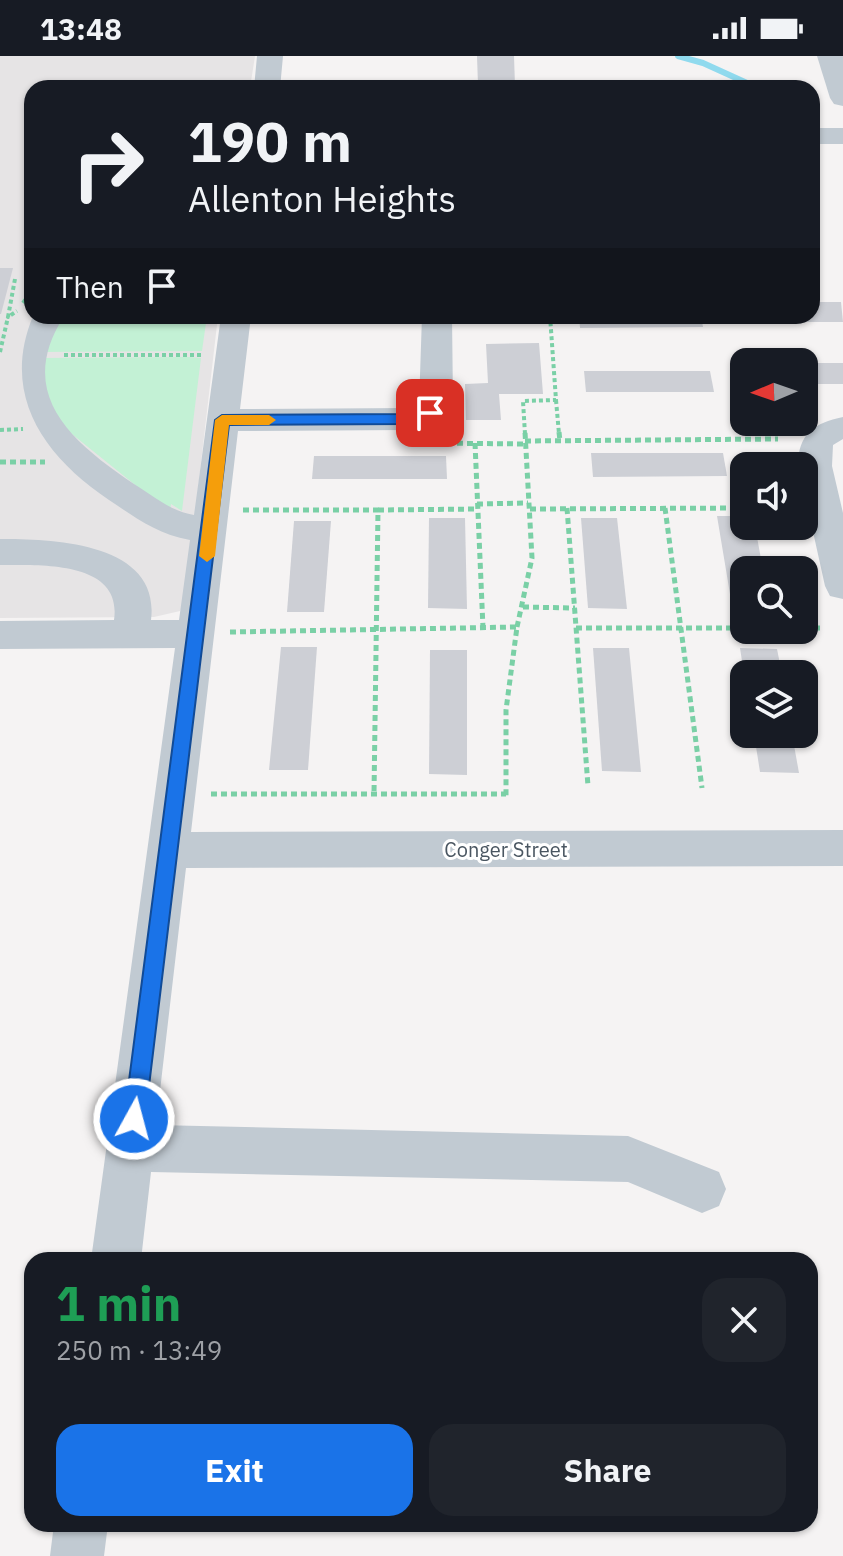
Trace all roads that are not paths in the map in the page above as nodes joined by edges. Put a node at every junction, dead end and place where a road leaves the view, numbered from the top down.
1 (270, 56) edge
2 (830, 56) edge
3 (268, 80) edge
4 (843, 98) edge
5 (820, 107) edge
6 (843, 107) edge
7 (820, 136) edge
8 (843, 136) edge
9 (44, 324) edge
10 (235, 324) edge
11 (437, 324) edge
12 (15, 354) edge
13 (222, 420) junction
14 (831, 432) edge
15 (224, 520) junction
16 (0, 552) edge
17 (843, 586) edge
18 (211, 633) junction
19 (130, 634) junction
20 (0, 635) edge
21 (843, 848) edge
22 (169, 850) junction
23 (131, 1148) junction
24 (702, 1189) dead end
25 (117, 1252) edge
26 (80, 1532) edge
27 (77, 1556) edge

1 - 3 street
2 - 4 street
5 - 6 street
7 - 8 street
9 - 12 street
10 - 13 street
11 - 13 street
12 - 15 street
13 - 15 street
14 - 17 street
15 - 18 street
16 - 19 street
18 - 19 street
18 - 22 street
19 - 20 street
21 - 22 street, Conger Street
22 - 23 street
23 - 24 street
23 - 25 street
26 - 27 street

